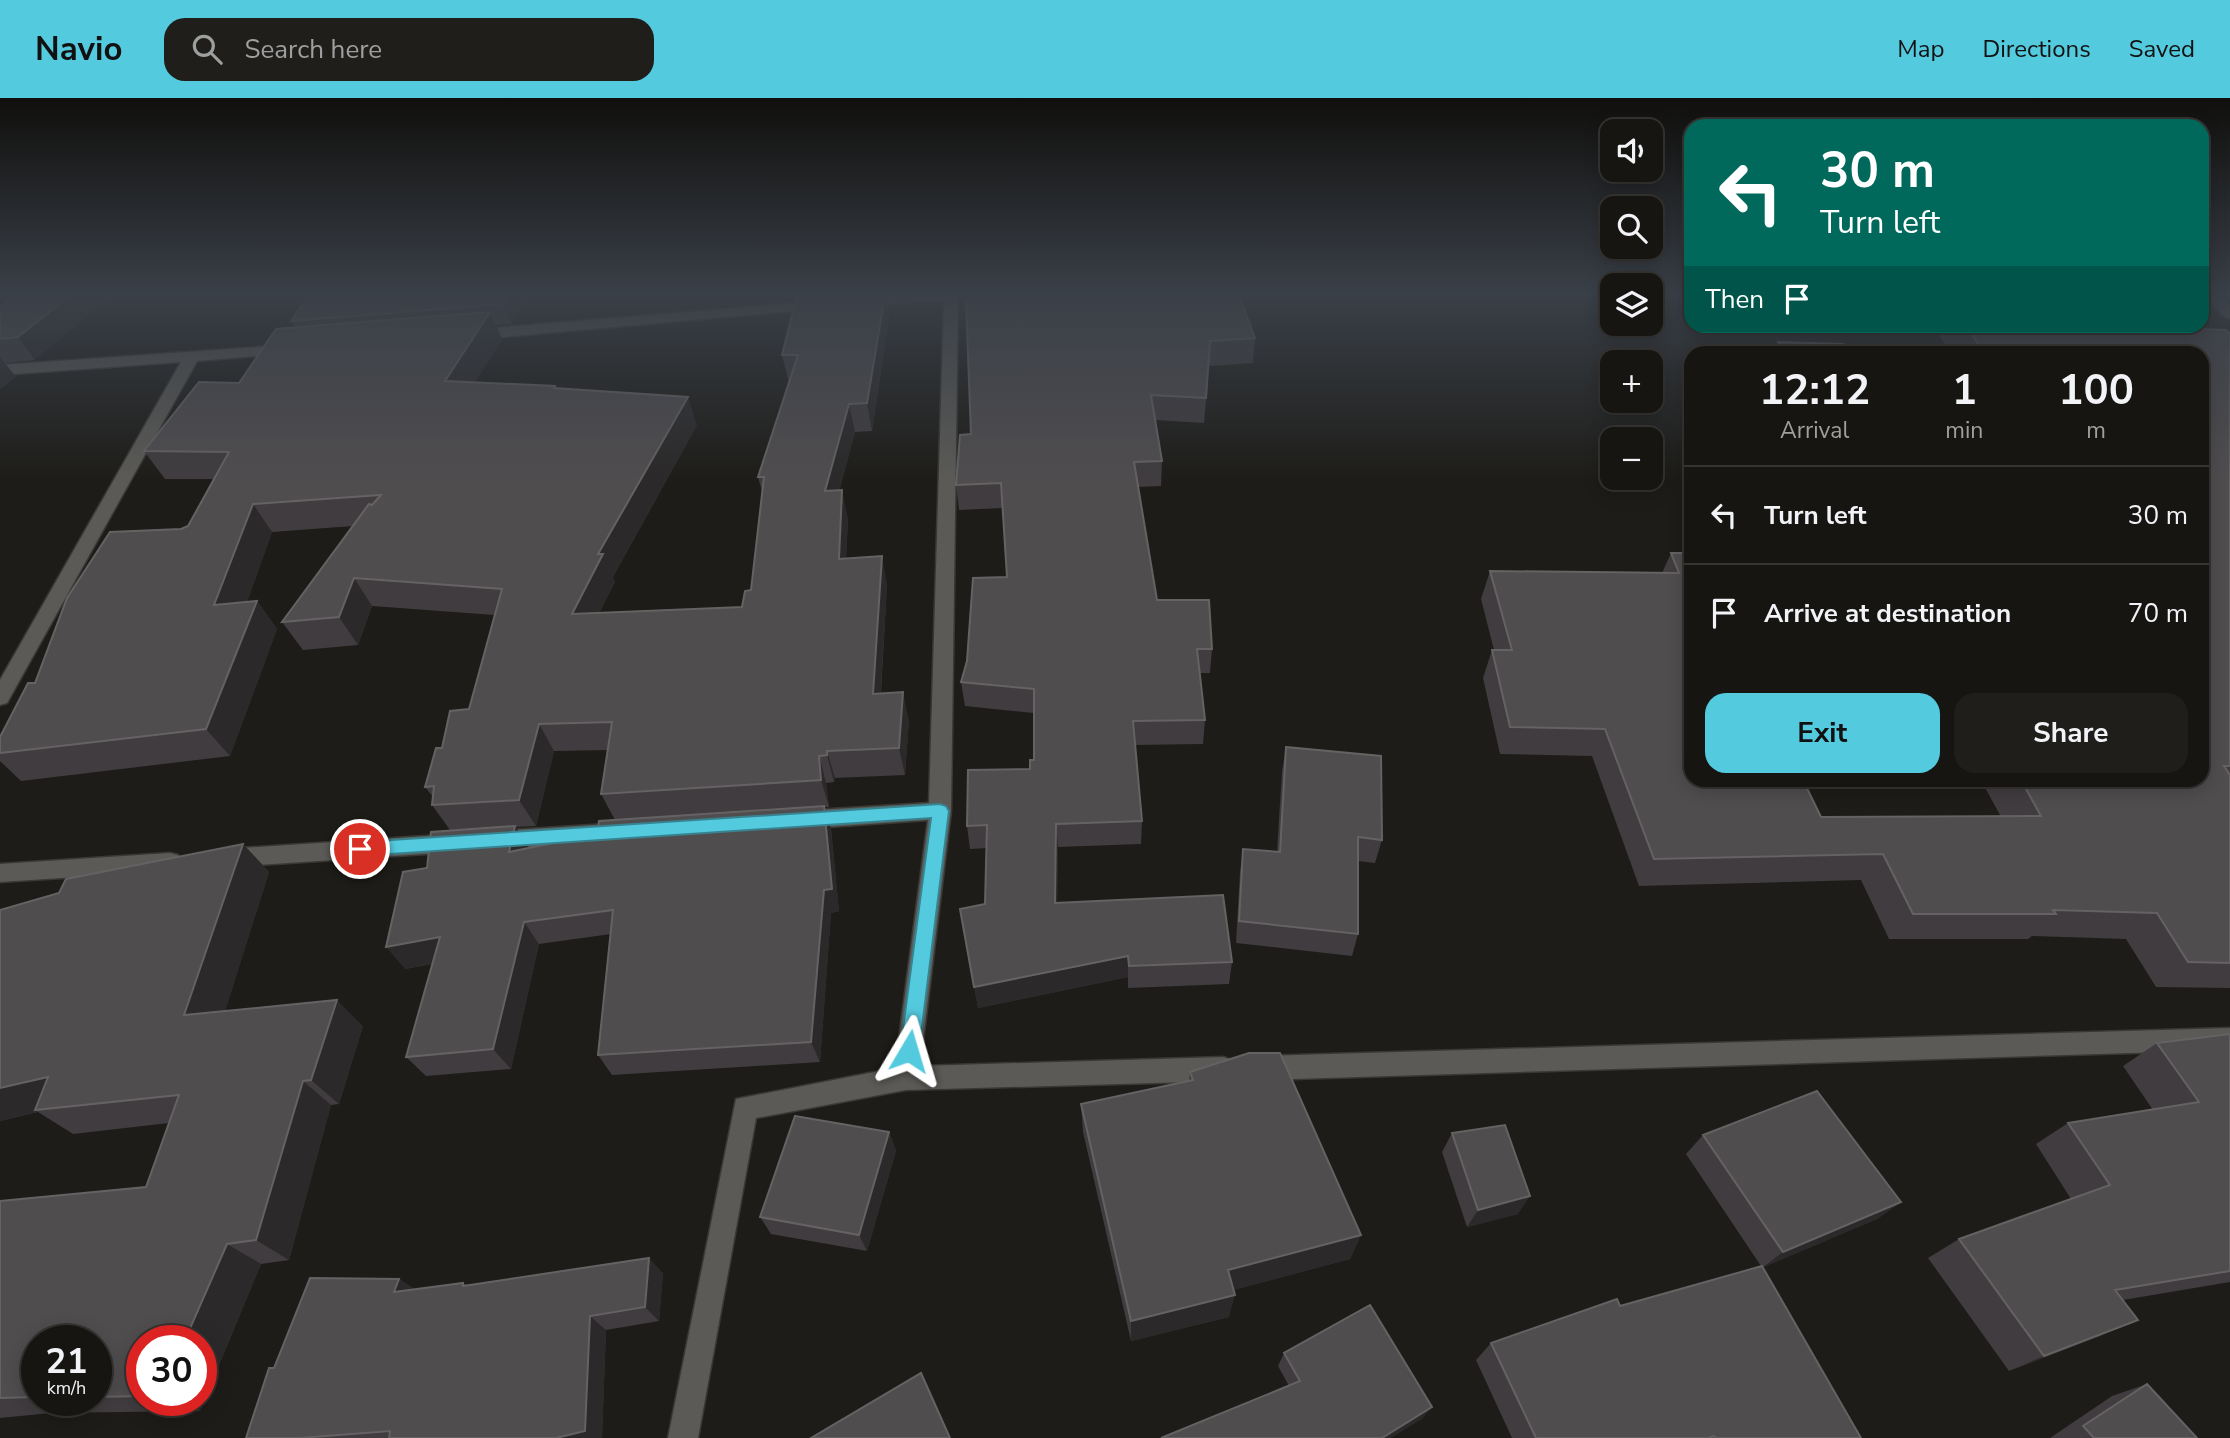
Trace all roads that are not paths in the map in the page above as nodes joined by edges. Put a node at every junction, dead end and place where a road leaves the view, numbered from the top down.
1 (191, 358) junction
2 (197, 358) edge
3 (949, 358) edge
4 (0, 370) edge
5 (0, 698) edge
6 (940, 811) junction
7 (774, 822) edge
8 (650, 830) edge
9 (0, 873) edge
10 (2230, 1039) edge
11 (906, 1078) junction
12 (682, 1438) edge

1 - 2 street
1 - 4 street
1 - 5 street
3 - 6 street
6 - 7 street
6 - 11 street
8 - 9 street
10 - 11 street
11 - 12 street

